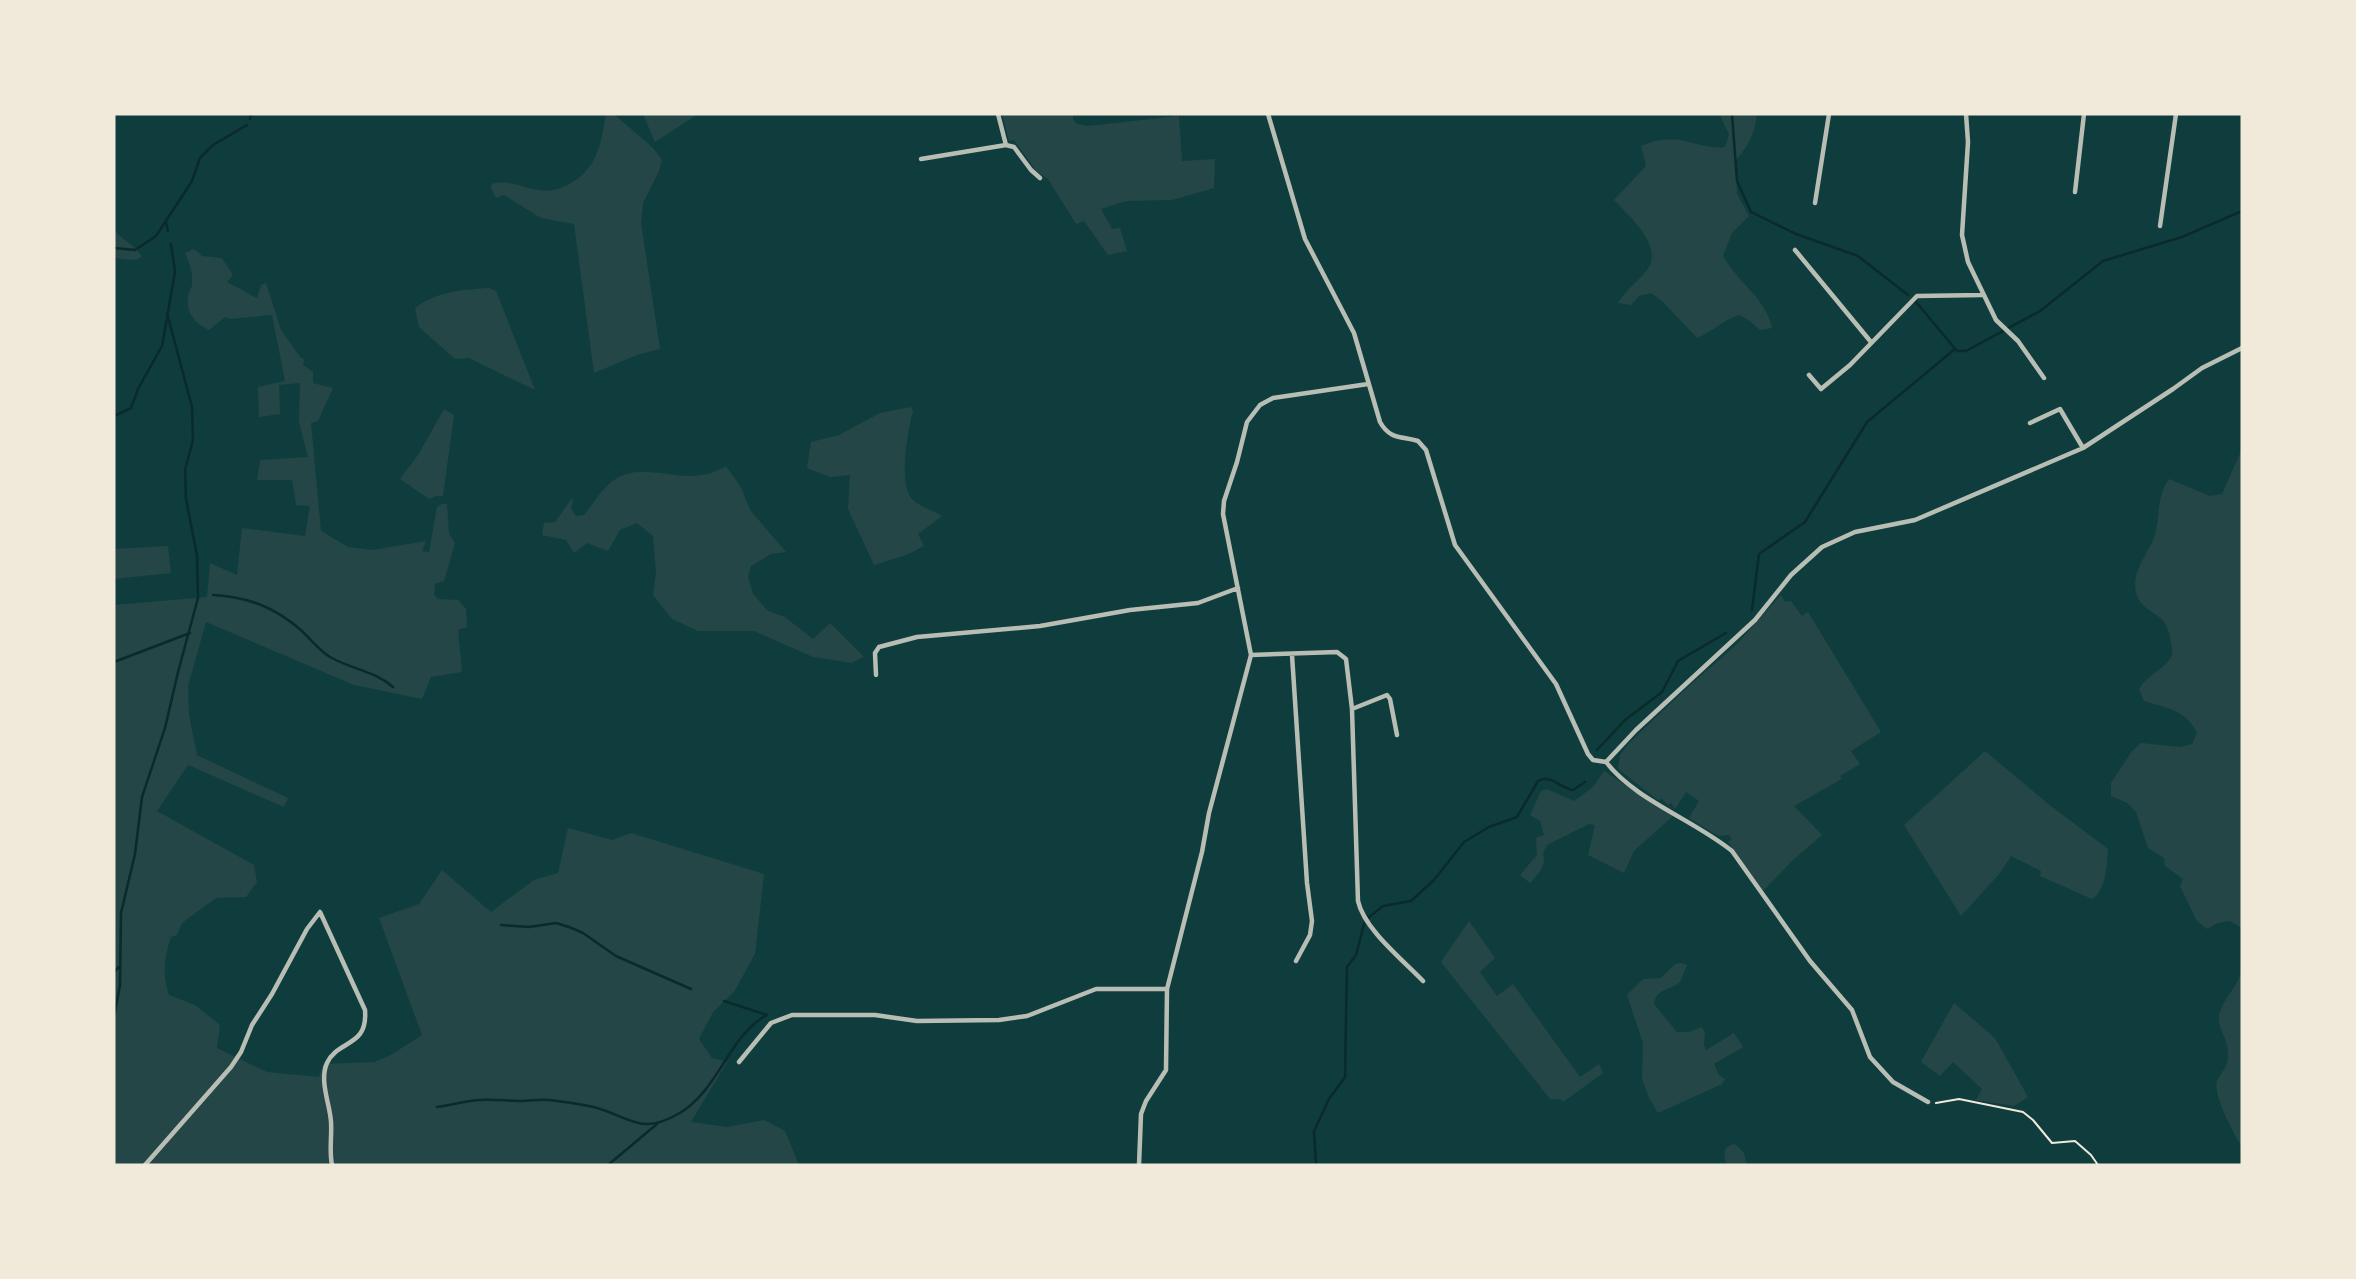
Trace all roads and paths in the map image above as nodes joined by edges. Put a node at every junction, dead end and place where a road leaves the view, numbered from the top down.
1 (998, 114) edge
2 (1268, 114) edge
3 (1829, 114) edge
4 (1966, 114) edge
5 (2084, 114) edge
6 (2176, 114) edge
7 (1006, 145) junction
8 (921, 159) dead end
9 (1040, 178) dead end
10 (2075, 192) dead end
11 (1815, 203) dead end
12 (2160, 226) dead end
13 (1795, 250) dead end
14 (1982, 295) junction
15 (1871, 342) junction
16 (2242, 348) edge
17 (1808, 375) dead end
18 (2044, 378) dead end
19 (1368, 384) junction
20 (2030, 423) dead end
21 (2083, 448) junction
22 (1238, 588) junction
23 (1292, 654) junction
24 (1251, 655) junction
25 (876, 675) dead end
26 (1352, 709) junction
27 (1398, 735) dead end
28 (1603, 762) junction
29 (1296, 961) dead end
30 (1423, 981) dead end
31 (1167, 989) junction
32 (739, 1062) dead end
33 (1928, 1102) joint
34 (145, 1165) edge
35 (332, 1165) edge
36 (1139, 1165) edge
37 (2098, 1165) edge

1 - 7 street
2 - 19 street
3 - 11 street
4 - 14 street
5 - 10 street
6 - 12 street
7 - 8 street
7 - 9 street
13 - 15 street
14 - 15 street
14 - 18 street
15 - 17 street
16 - 21 street
19 - 22 street
19 - 28 street
20 - 21 street
21 - 28 street
22 - 24 street
22 - 25 street
23 - 24 street
23 - 26 street
23 - 29 street
24 - 31 street
26 - 27 street
26 - 30 street
28 - 33 street
31 - 32 street
31 - 36 street
33 - 37 path
34 - 35 street

